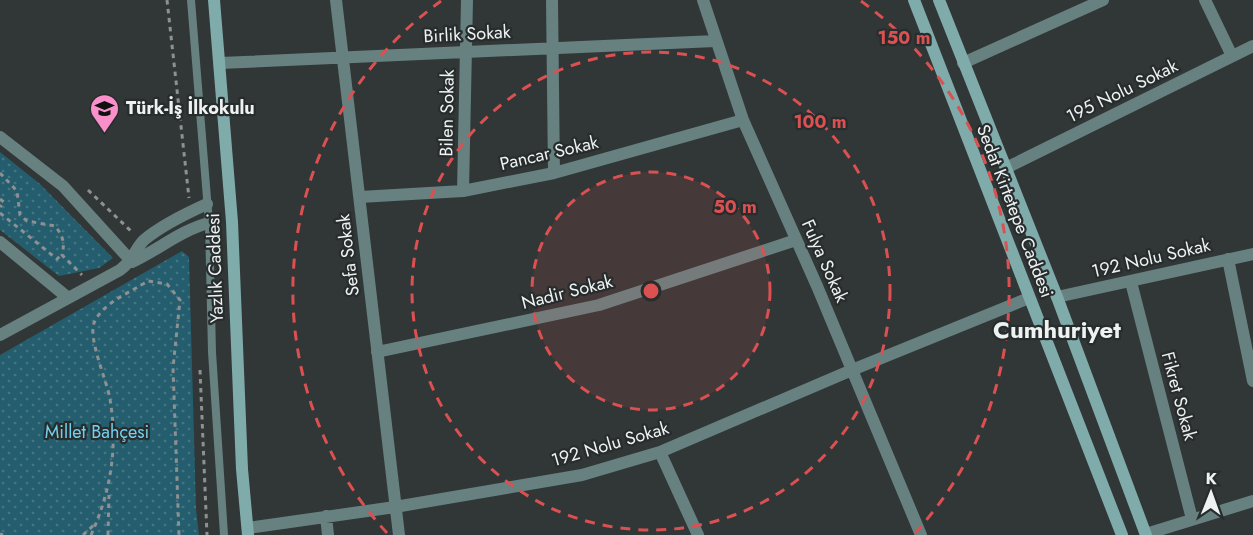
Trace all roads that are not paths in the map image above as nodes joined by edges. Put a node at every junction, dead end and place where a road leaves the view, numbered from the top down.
1 (191, 0) edge
2 (214, 0) edge
3 (336, 0) edge
4 (467, 0) edge
5 (552, 0) edge
6 (703, 0) edge
7 (914, 0) edge
8 (939, 0) edge
9 (1103, 0) edge
10 (1205, 0) edge
11 (715, 41) junction
12 (1253, 45) edge
13 (553, 48) junction
14 (466, 52) junction
15 (1232, 56) junction
16 (344, 58) junction
17 (220, 63) junction
18 (963, 63) junction
19 (743, 120) junction
20 (0, 137) edge
21 (1006, 168) junction
22 (554, 174) junction
23 (463, 191) junction
24 (360, 197) junction
25 (207, 204) junction
26 (209, 223) junction
27 (795, 240) junction
28 (0, 242) edge
29 (1253, 254) edge
30 (1228, 259) junction
31 (132, 262) junction
32 (1131, 282) junction
33 (67, 297) junction
34 (1056, 297) junction
35 (1029, 298) junction
36 (0, 335) edge
37 (377, 352) junction
38 (852, 370) junction
39 (1253, 381) edge
40 (660, 452) junction
41 (1253, 501) edge
42 (395, 507) junction
43 (326, 516) junction
44 (1192, 519) junction
45 (248, 532) edge
46 (1146, 534) edge
47 (224, 535) edge
48 (328, 535) edge
49 (399, 535) edge
50 (699, 535) edge
51 (921, 535) edge
52 (1122, 535) edge

1 - 25 lane
2 - 17 main road, Yazlık Caddesi
3 - 16 street, Sefa Sokak
4 - 14 street, Bilen Sokak
5 - 13 street
6 - 11 street, Fulya Sokak
7 - 35 main road, Sedat Kirtetepe Caddesi
8 - 18 main road, Sedat Kirtetepe Caddesi
9 - 18 street
10 - 15 street
11 - 13 street, Birlik Sokak
11 - 19 street, Fulya Sokak
12 - 15 street, 195 Nolu Sokak
13 - 14 street, Birlik Sokak
13 - 22 street
14 - 16 street, Birlik Sokak
14 - 23 street, Bilen Sokak
15 - 21 street, 195 Nolu Sokak
16 - 17 street, Birlik Sokak
16 - 24 street, Sefa Sokak
17 - 45 main road, Yazlık Caddesi
18 - 21 main road, Sedat Kirtetepe Caddesi
19 - 22 street, Pancar Sokak
19 - 27 street, Fulya Sokak
20 - 31 street
21 - 34 main road, Sedat Kirtetepe Caddesi
22 - 23 street, Pancar Sokak
23 - 24 street, Pancar Sokak
24 - 37 street, Sefa Sokak
25 - 26 lane
25 - 31 street
26 - 31 street
26 - 47 lane
27 - 37 street, Nadir Sokak
27 - 38 street, Fulya Sokak
28 - 33 street
29 - 30 street, 192 Nolu Sokak
30 - 32 street, 192 Nolu Sokak
30 - 39 street
31 - 33 street
32 - 34 street, 192 Nolu Sokak
32 - 44 street, Fikret Sokak
33 - 36 street
34 - 46 main road, Sedat Kirtetepe Caddesi
35 - 38 street, 192 Nolu Sokak
35 - 52 main road, Sedat Kirtetepe Caddesi
37 - 42 street, Sefa Sokak
38 - 40 street, 192 Nolu Sokak
38 - 51 street, Fulya Sokak
40 - 42 street, 192 Nolu Sokak
40 - 50 street
41 - 44 street
42 - 43 street, 192 Nolu Sokak
42 - 49 street, Sefa Sokak
43 - 45 street, 192 Nolu Sokak
43 - 48 street
44 - 46 street

